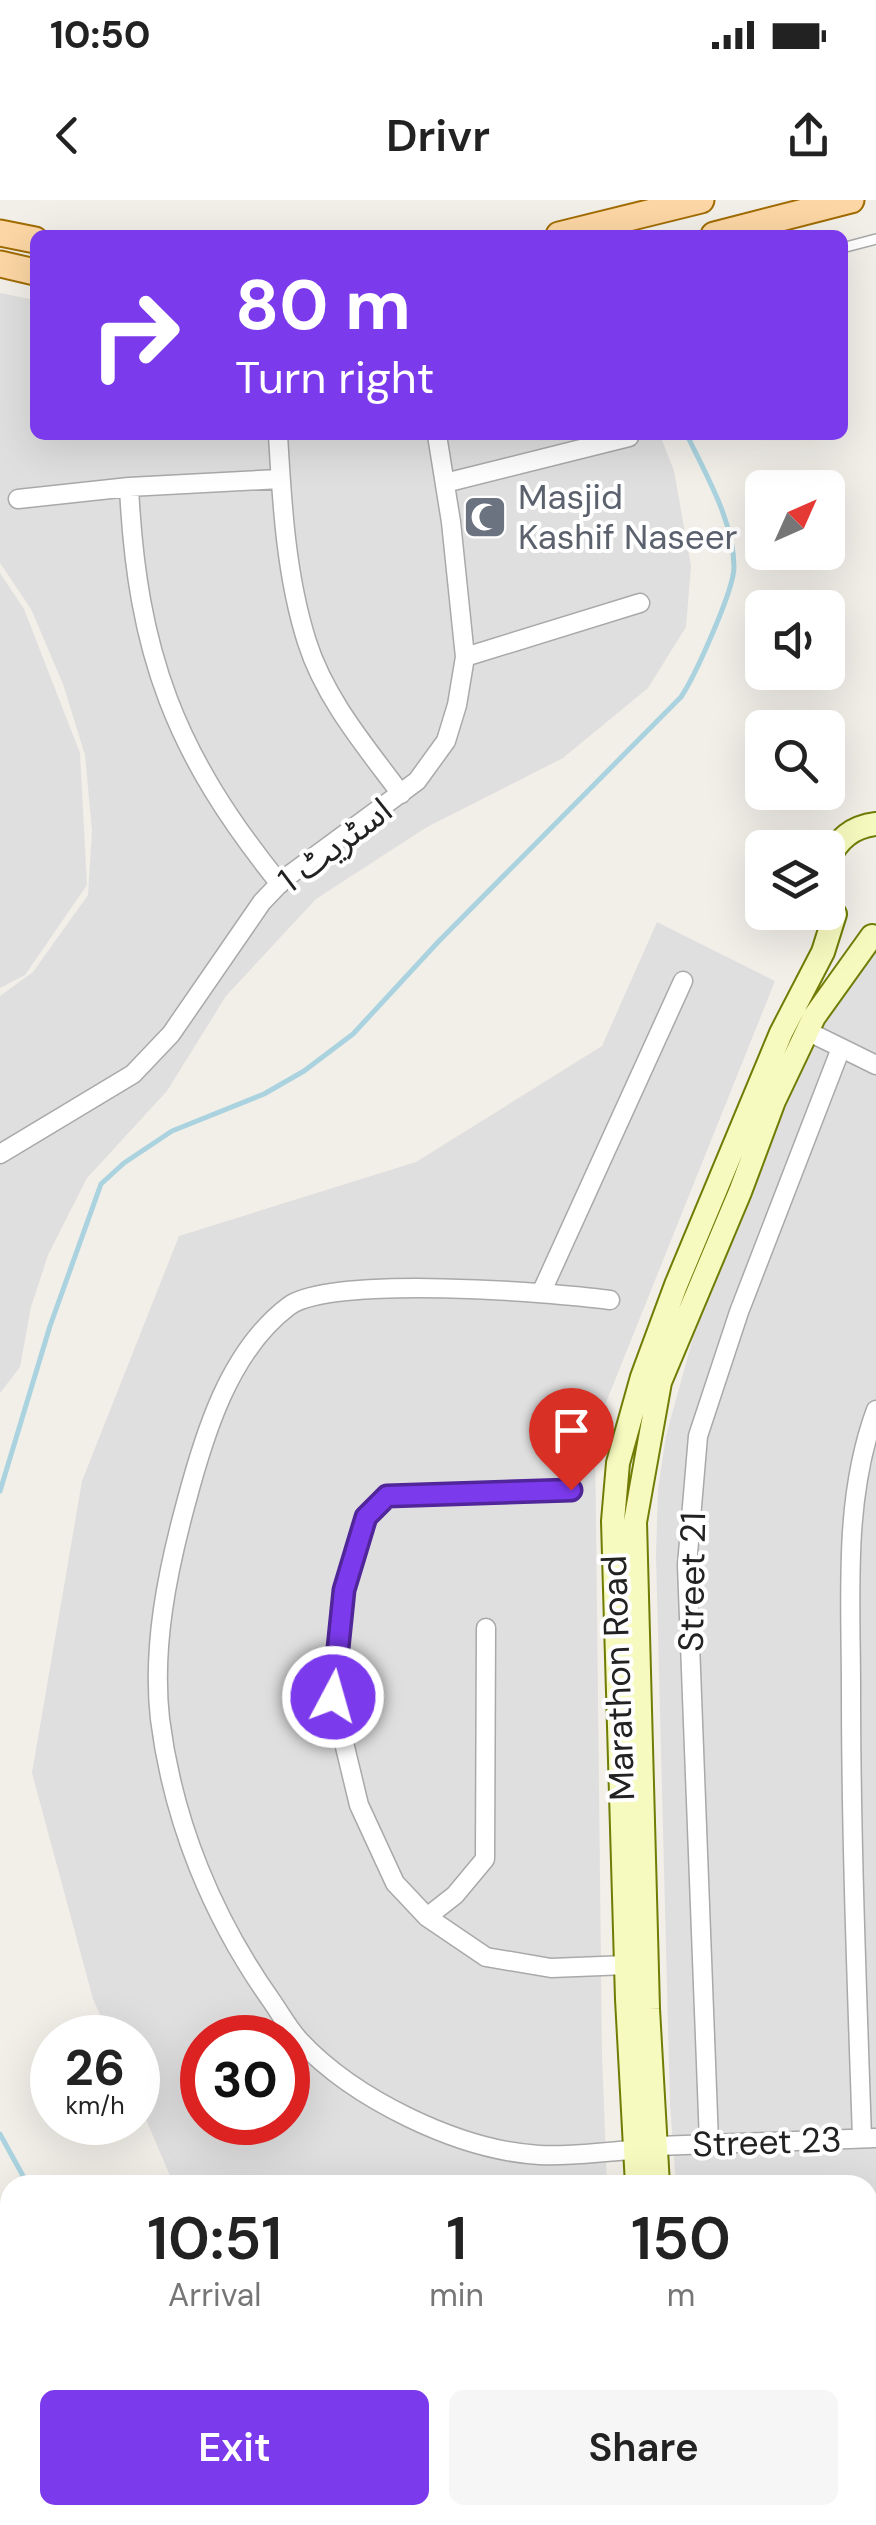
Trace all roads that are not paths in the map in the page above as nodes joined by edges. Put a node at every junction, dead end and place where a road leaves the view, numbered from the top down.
1 (701, 200) edge
2 (851, 200) edge
3 (579, 230) edge
4 (734, 230) edge
5 (0, 233) edge
6 (30, 239) edge
7 (876, 239) edge
8 (848, 246) edge
9 (0, 264) edge
10 (30, 271) edge
11 (278, 440) edge
12 (438, 440) edge
13 (617, 440) edge
14 (280, 479) junction
15 (445, 484) junction
16 (129, 487) junction
17 (18, 499) dead end
18 (640, 603) dead end
19 (465, 657) junction
20 (402, 794) junction
21 (876, 824) edge
22 (845, 837) edge
23 (280, 884) junction
24 (845, 923) edge
25 (827, 930) edge
26 (874, 936) edge
27 (683, 981) dead end
28 (807, 1031) junction
29 (841, 1048) junction
30 (876, 1065) edge
31 (0, 1154) edge
32 (542, 1291) junction
33 (610, 1300) dead end
34 (876, 1410) edge
35 (571, 1490) dead end
36 (486, 1628) dead end
37 (426, 1917) junction
38 (626, 1965) junction
39 (869, 2138) edge
40 (709, 2142) junction
41 (648, 2148) junction
42 (641, 2175) edge
43 (655, 2175) edge

1 - 3 main road
2 - 4 main road
5 - 6 main road
7 - 8 lane
9 - 10 main road
11 - 14 street
12 - 15 street, اسٹریٹ 1
13 - 15 street
14 - 16 street
14 - 20 street
15 - 19 street, اسٹریٹ 1
16 - 17 street
16 - 23 street
18 - 19 street
19 - 20 street, اسٹریٹ 1
20 - 23 street, اسٹریٹ 1
21 - 22 main road
23 - 31 street, اسٹریٹ 1
24 - 26 main road
25 - 38 main road, Marathon Road
26 - 28 main road, Marathon Road
27 - 32 street
28 - 29 street
28 - 41 main road, Marathon Road
29 - 30 street
29 - 40 street, Street 21
32 - 33 street, Street 23
32 - 41 street, Street 23
34 - 39 street
35 - 37 street
36 - 37 street
37 - 38 street
38 - 41 main road, Marathon Road
39 - 40 street, Street 23
40 - 41 street, Street 23
41 - 42 main road, Marathon Road
41 - 43 main road, Marathon Road

